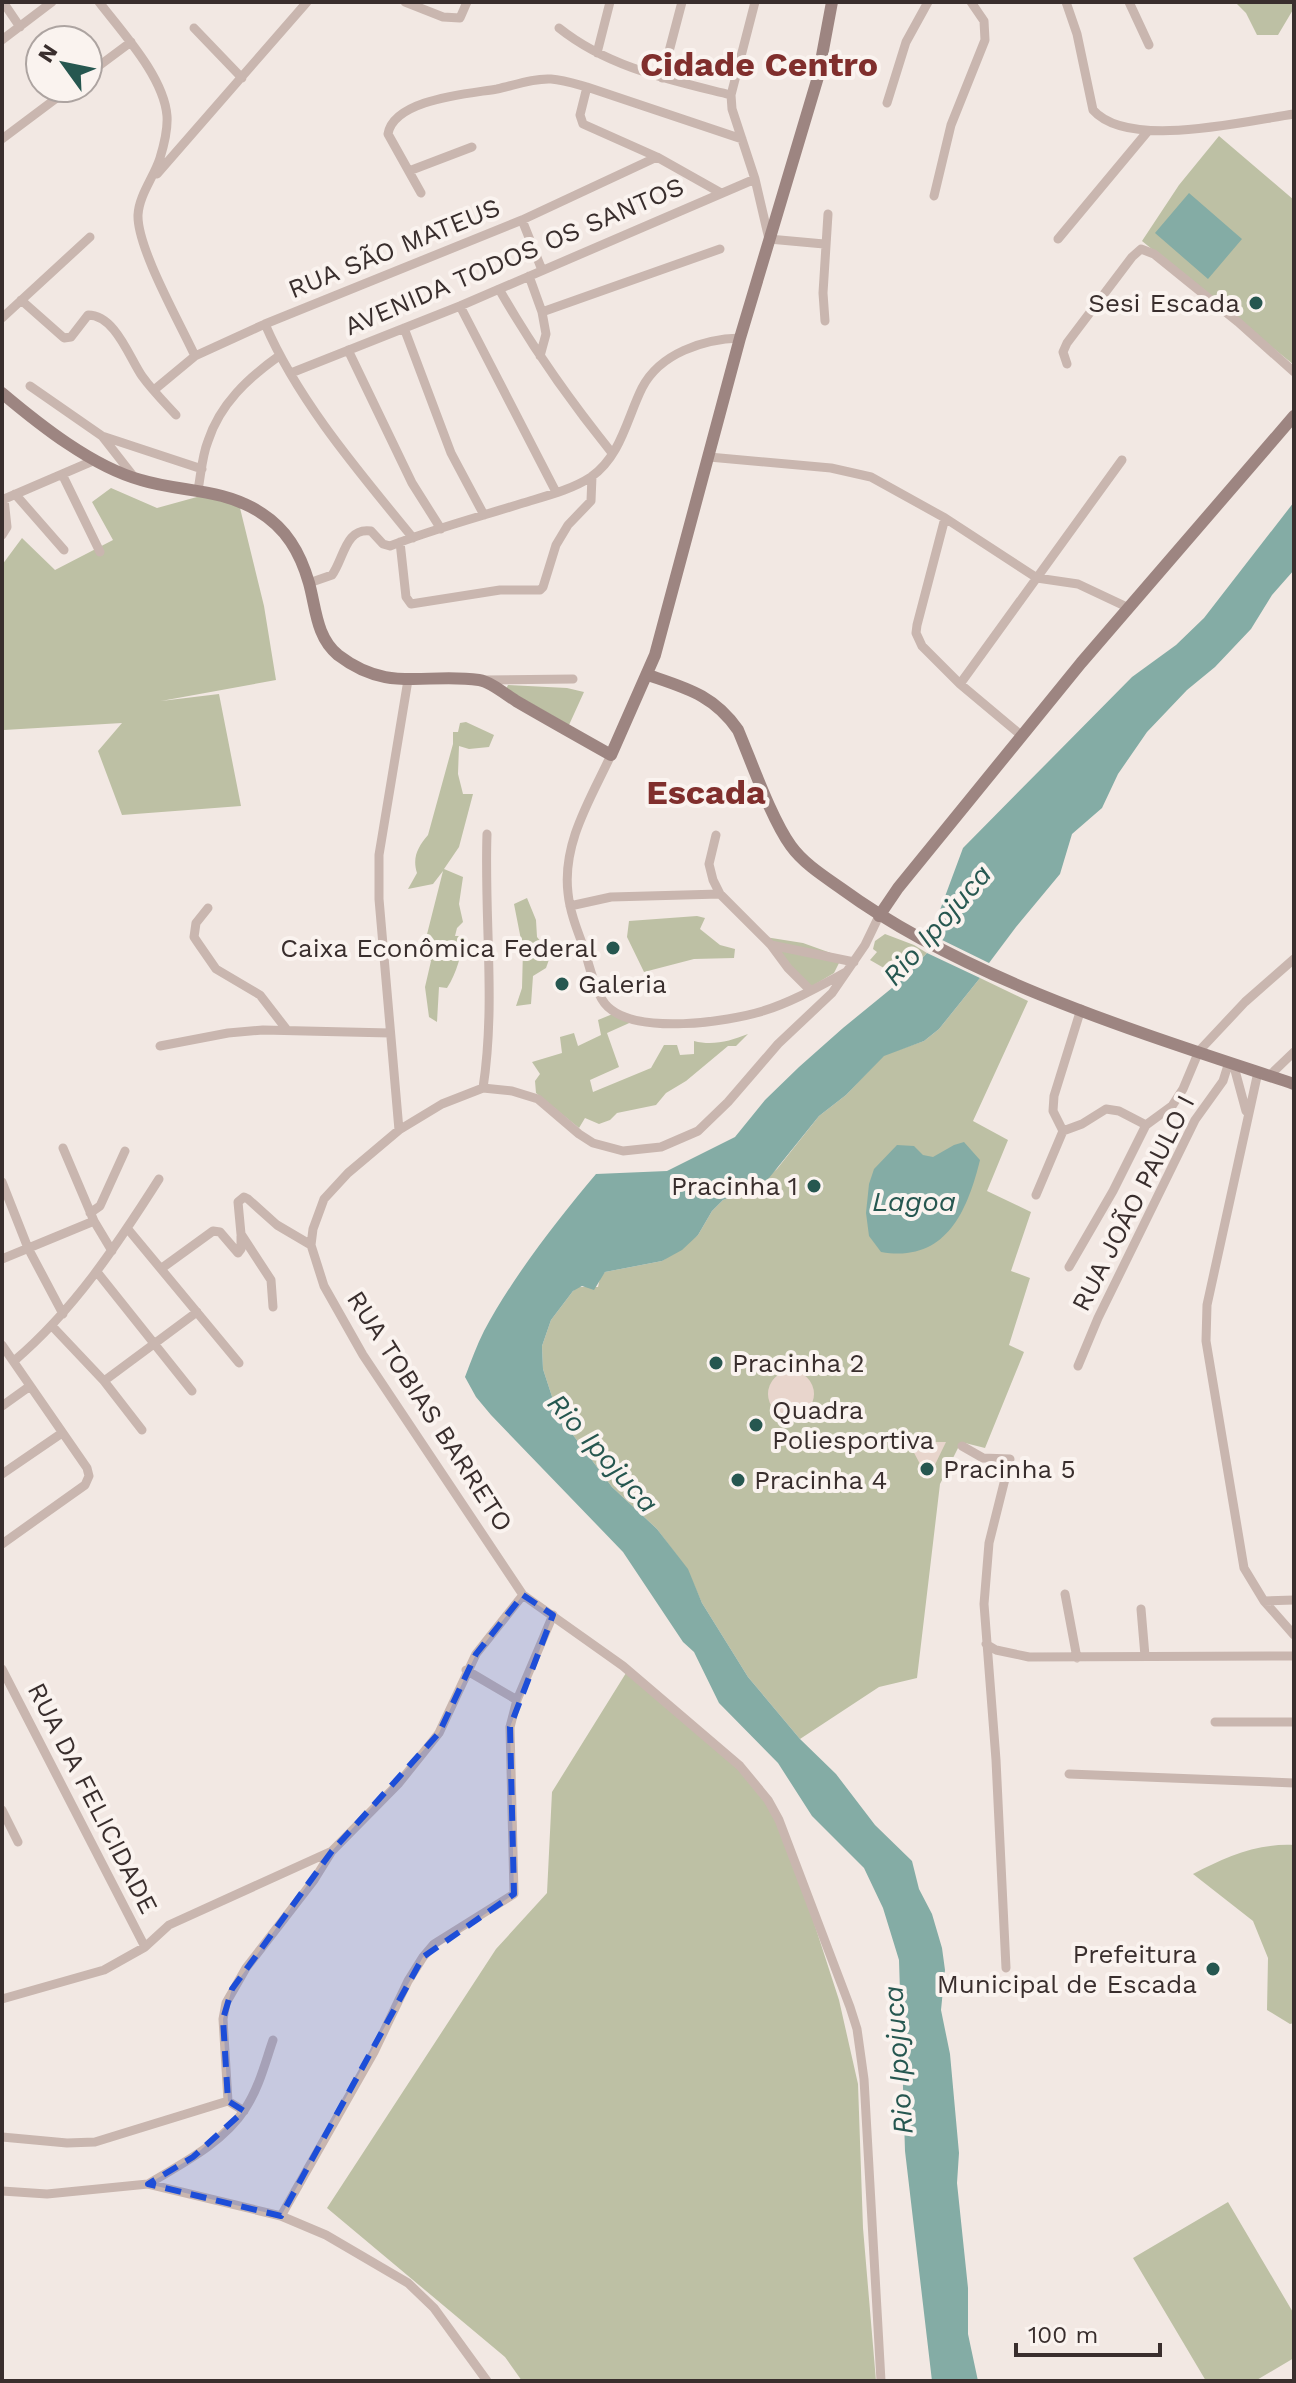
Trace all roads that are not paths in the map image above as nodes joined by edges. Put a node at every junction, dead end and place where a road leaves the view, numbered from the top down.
1 (3, 2) edge
2 (52, 2) edge
3 (99, 2) edge
4 (307, 2) edge
5 (405, 2) edge
6 (467, 2) edge
7 (610, 2) edge
8 (682, 2) edge
9 (755, 2) edge
10 (928, 2) edge
11 (971, 2) edge
12 (1066, 2) edge
13 (1129, 2) edge
14 (834, 4) edge
15 (20, 27) junction
16 (194, 28) dead end
17 (559, 28) dead end
18 (2, 40) edge
19 (131, 42) junction
20 (1149, 45) dead end
21 (597, 53) junction
22 (104, 62) edge
23 (242, 78) junction
24 (662, 78) junction
25 (587, 87) junction
26 (731, 95) junction
27 (887, 103) dead end
28 (49, 104) edge
29 (1294, 114) edge
30 (1148, 131) junction
31 (2, 139) edge
32 (742, 139) junction
33 (472, 147) dead end
34 (657, 157) junction
35 (409, 171) junction
36 (154, 177) junction
37 (755, 179) junction
38 (421, 193) dead end
39 (721, 193) junction
40 (934, 196) dead end
41 (828, 214) dead end
42 (522, 220) junction
43 (90, 237) dead end
44 (769, 239) junction
45 (1058, 239) dead end
46 (824, 244) junction
47 (720, 249) dead end
48 (542, 270) junction
49 (529, 276) junction
50 (499, 289) junction
51 (21, 300) junction
52 (460, 306) junction
53 (542, 312) junction
54 (2, 318) edge
55 (825, 321) dead end
56 (265, 324) junction
57 (404, 328) junction
58 (740, 338) junction
59 (348, 350) junction
60 (195, 356) junction
61 (279, 356) junction
62 (540, 356) junction
63 (1067, 364) dead end
64 (1294, 372) edge
65 (291, 373) junction
66 (30, 386) dead end
67 (154, 390) junction
68 (2, 393) edge
69 (176, 415) dead end
70 (1294, 416) edge
71 (102, 436) junction
72 (612, 453) junction
73 (709, 457) junction
74 (95, 460) junction
75 (1122, 460) dead end
76 (202, 469) junction
77 (62, 474) junction
78 (592, 476) junction
79 (136, 479) junction
80 (198, 490) junction
81 (556, 492) junction
82 (15, 494) junction
83 (3, 499) edge
84 (484, 515) junction
85 (945, 518) junction
86 (441, 529) junction
87 (2, 535) edge
88 (413, 538) junction
89 (400, 542) junction
90 (64, 550) dead end
91 (100, 552) dead end
92 (1037, 578) junction
93 (309, 583) junction
94 (1129, 608) junction
95 (648, 675) junction
96 (573, 679) dead end
97 (408, 680) junction
98 (481, 680) junction
99 (960, 684) junction
100 (1022, 736) junction
101 (611, 755) junction
102 (487, 834) dead end
103 (716, 835) dead end
104 (720, 894) junction
105 (570, 906) junction
106 (208, 908) dead end
107 (879, 916) junction
108 (771, 945) junction
109 (1294, 959) edge
110 (851, 966) junction
111 (810, 990) junction
112 (1081, 1009) junction
113 (287, 1030) junction
114 (390, 1033) junction
115 (160, 1046) dead end
116 (1199, 1051) junction
117 (1294, 1052) edge
118 (1231, 1063) junction
119 (1264, 1074) junction
120 (1294, 1084) edge
121 (483, 1088) junction
122 (1247, 1115) junction
123 (1146, 1125) junction
124 (399, 1130) junction
125 (1063, 1131) junction
126 (63, 1148) dead end
127 (125, 1151) dead end
128 (159, 1179) dead end
129 (2, 1182) edge
130 (1036, 1195) dead end
131 (92, 1217) junction
132 (127, 1228) junction
133 (241, 1234) junction
134 (311, 1245) junction
135 (28, 1248) junction
136 (112, 1251) junction
137 (2, 1259) edge
138 (1069, 1267) dead end
139 (162, 1268) junction
140 (97, 1272) junction
141 (273, 1307) dead end
142 (197, 1312) junction
143 (63, 1314) junction
144 (52, 1326) junction
145 (156, 1343) junction
146 (2, 1345) edge
147 (14, 1361) junction
148 (239, 1363) dead end
149 (1078, 1366) dead end
150 (104, 1381) junction
151 (30, 1386) junction
152 (192, 1391) dead end
153 (2, 1406) edge
154 (142, 1430) dead end
155 (62, 1433) junction
156 (962, 1446) dead end
157 (2, 1474) edge
158 (2, 1544) edge
159 (1065, 1594) dead end
160 (523, 1595) junction
161 (1294, 1600) edge
162 (1264, 1601) junction
163 (1141, 1609) dead end
164 (553, 1615) junction
165 (1294, 1635) edge
166 (986, 1644) junction
167 (1145, 1656) junction
168 (1294, 1656) edge
169 (1077, 1658) junction
170 (2, 1669) edge
171 (466, 1670) junction
172 (517, 1700) junction
173 (1215, 1722) dead end
174 (1294, 1722) edge
175 (1069, 1774) dead end
176 (1294, 1783) edge
177 (2, 1810) edge
178 (18, 1842) dead end
179 (332, 1851) junction
180 (145, 1947) junction
181 (1006, 1968) dead end
182 (2, 1999) edge
183 (273, 2040) dead end
184 (228, 2101) junction
185 (244, 2111) junction
186 (2, 2137) edge
187 (148, 2184) junction
188 (2, 2191) edge
189 (281, 2216) junction
190 (487, 2381) edge
191 (881, 2381) edge

1 - 15 street
2 - 15 street
3 - 19 street
4 - 23 street
5 - 6 street
7 - 21 street
8 - 24 street
9 - 26 street
10 - 27 street
11 - 40 street
12 - 30 street
13 - 20 street
14 - 44 street
15 - 18 street
16 - 23 street
17 - 21 street
19 - 22 street
19 - 36 street
21 - 24 street
23 - 36 street
24 - 26 street
25 - 32 street
25 - 34 street
25 - 35 street
26 - 32 street
28 - 31 street
29 - 30 street
30 - 45 street
32 - 37 street
33 - 35 street
34 - 39 street
34 - 42 street, RUA SÃO MATEUS
35 - 38 street
36 - 60 street
37 - 39 street, AVENIDA TODOS OS SANTOS
37 - 44 street
39 - 48 street, AVENIDA TODOS OS SANTOS
41 - 46 street
42 - 48 street
42 - 56 street, RUA SÃO MATEUS
43 - 51 street
44 - 46 street
44 - 58 street
46 - 55 street
47 - 53 street
48 - 49 street, AVENIDA TODOS OS SANTOS
49 - 50 street, AVENIDA TODOS OS SANTOS
49 - 53 street
50 - 52 street, AVENIDA TODOS OS SANTOS
50 - 62 street
51 - 54 street
51 - 67 street
52 - 57 street, AVENIDA TODOS OS SANTOS
52 - 81 street
53 - 62 street
56 - 60 street, RUA SÃO MATEUS
56 - 61 street
57 - 59 street, AVENIDA TODOS OS SANTOS
57 - 84 street
58 - 72 street
58 - 73 street
59 - 65 street, AVENIDA TODOS OS SANTOS
59 - 86 street
60 - 67 street, RUA SÃO MATEUS
61 - 65 street
61 - 76 street
62 - 72 street
63 - 64 street
65 - 88 street
66 - 71 street
67 - 69 street
68 - 74 street
70 - 94 street
71 - 76 street
71 - 79 street
72 - 78 street
73 - 85 street
73 - 95 street
74 - 77 street
74 - 79 street
75 - 92 street
76 - 80 street
77 - 82 street
77 - 91 street
78 - 81 street
78 - 89 street
79 - 80 street
80 - 93 street
81 - 84 street
82 - 83 street
82 - 90 street
83 - 87 street
84 - 86 street
85 - 92 street
85 - 99 street
86 - 88 street
88 - 89 street
89 - 93 street
92 - 94 street
92 - 99 street
93 - 97 street
94 - 100 street
95 - 101 street
95 - 107 street
96 - 98 street
97 - 98 street
97 - 114 street
98 - 101 street
99 - 100 street
100 - 107 street
101 - 105 street
102 - 121 street
103 - 104 street
104 - 105 street
104 - 108 street
105 - 111 street
106 - 113 street
107 - 110 street
107 - 112 street
108 - 110 street
108 - 111 street
109 - 116 street
110 - 111 street
110 - 121 street
112 - 116 street
112 - 125 street
113 - 114 street
113 - 115 street
114 - 124 street
116 - 118 street
116 - 123 street
117 - 119 street
118 - 119 street
118 - 122 street
118 - 149 street, RUA JOÃO PAULO I
119 - 120 street
119 - 122 street
121 - 124 street
122 - 162 street
123 - 125 street
123 - 138 street
124 - 134 street
125 - 130 street
126 - 131 street
127 - 131 street
128 - 132 street
129 - 135 street
131 - 135 street
131 - 136 street
132 - 136 street
132 - 139 street
133 - 134 street
133 - 139 street
133 - 141 street
134 - 160 street, RUA TOBIAS BARRETO
135 - 137 street
135 - 143 street
136 - 140 street
139 - 142 street
140 - 143 street
140 - 145 street
142 - 145 street
142 - 148 street
143 - 144 street
144 - 147 street
144 - 150 street
145 - 150 street
145 - 152 street
146 - 147 street
147 - 151 street
150 - 154 street
151 - 153 street
151 - 155 street
155 - 157 street
155 - 158 street
156 - 166 street
159 - 169 street
160 - 164 street
160 - 171 street
161 - 162 street
162 - 165 street
163 - 167 street
164 - 172 street
164 - 191 street
166 - 169 street
166 - 181 street
167 - 168 street
167 - 169 street
170 - 180 street, RUA DA FELICIDADE
171 - 172 street
171 - 179 street
172 - 189 street
173 - 174 street
175 - 176 street
177 - 178 street
179 - 180 street
179 - 184 street
180 - 182 street
183 - 185 street
184 - 185 street
184 - 186 street
185 - 187 street
187 - 188 street
187 - 189 street
189 - 190 street

